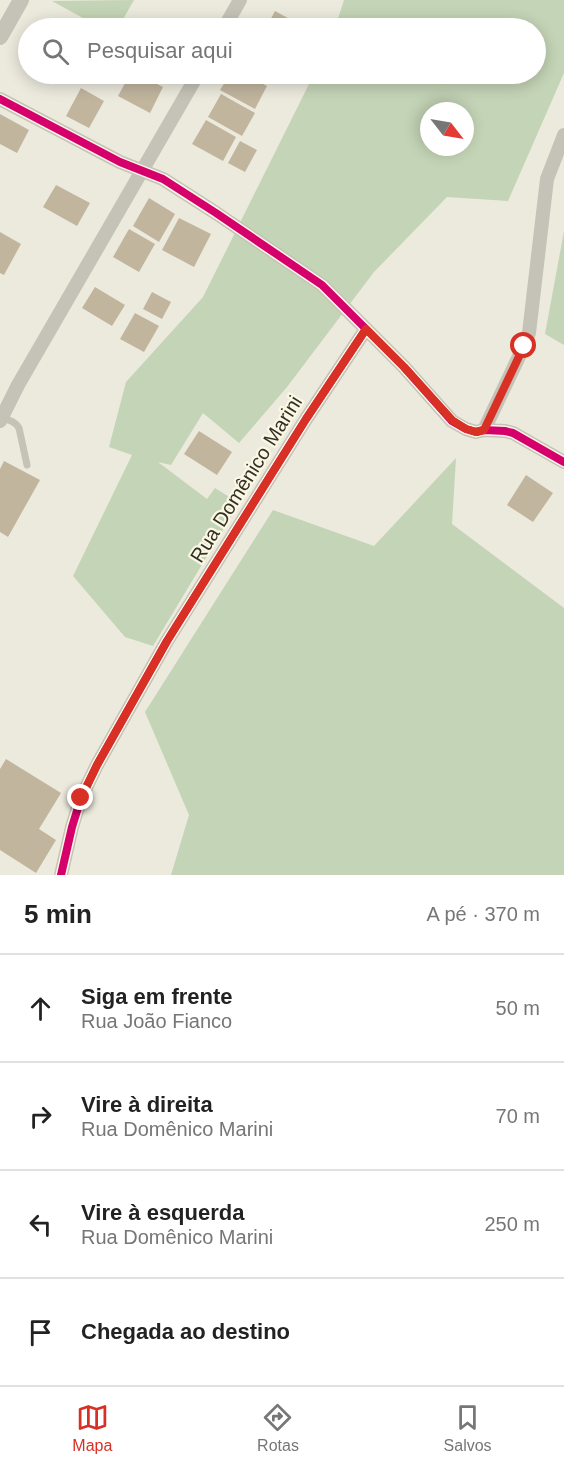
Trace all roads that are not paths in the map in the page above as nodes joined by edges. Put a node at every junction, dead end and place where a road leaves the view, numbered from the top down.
1 (21, 0) edge
2 (240, 0) edge
3 (230, 18) edge
4 (0, 37) edge
5 (192, 84) edge
6 (0, 99) edge
7 (564, 135) edge
8 (142, 172) junction
9 (366, 329) junction
10 (1, 419) edge
11 (484, 430) junction
12 (564, 462) edge
13 (27, 465) dead end
14 (61, 875) edge

1 - 4 street
2 - 3 street
5 - 8 street
6 - 8 street
7 - 11 street
8 - 9 street
8 - 10 street
9 - 11 street
9 - 14 street, Rua Domênico Marini
10 - 13 lane
11 - 12 street

